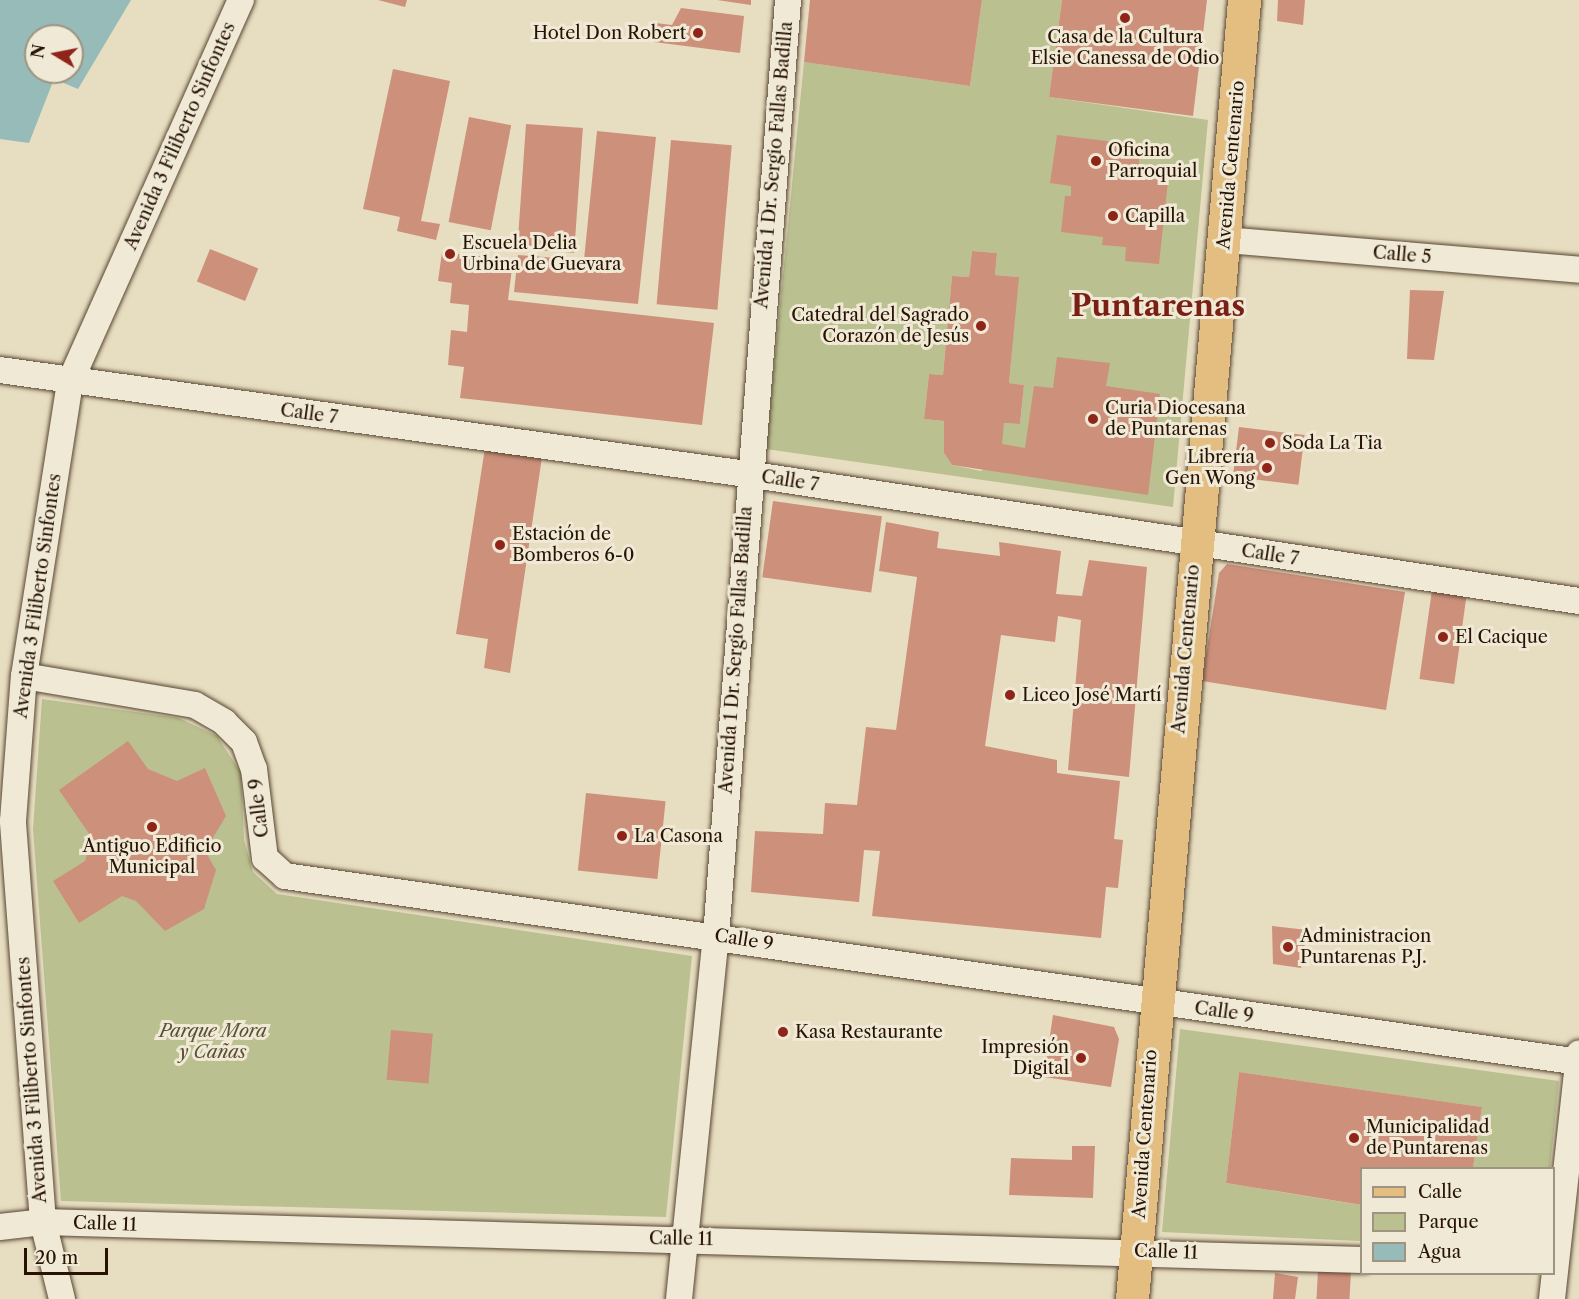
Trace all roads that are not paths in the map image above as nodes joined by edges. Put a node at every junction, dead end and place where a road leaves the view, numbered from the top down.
1 (241, 0) edge
2 (788, 0) edge
3 (1244, 0) edge
4 (1225, 240) junction
5 (1579, 270) edge
6 (0, 370) edge
7 (70, 382) junction
8 (747, 474) junction
9 (1195, 544) junction
10 (1579, 601) edge
11 (24, 676) junction
12 (7, 820) edge
13 (716, 936) junction
14 (1155, 1002) junction
15 (1579, 1059) edge
16 (43, 1222) junction
17 (0, 1227) edge
18 (684, 1239) junction
19 (1136, 1251) junction
20 (1360, 1260) edge
21 (1555, 1268) edge
22 (1554, 1275) edge
23 (62, 1299) edge
24 (679, 1299) edge
25 (1132, 1299) edge
26 (1552, 1299) edge

1 - 7 street, Avenida 3 Filiberto Sinfontes
2 - 8 street, Avenida 1 Dr. Sergio Fallas Badilla
3 - 4 main road, Avenida Centenario
4 - 5 street, Calle 5
4 - 9 main road, Avenida Centenario
6 - 7 street, Calle 7
7 - 8 street, Calle 7
7 - 11 street, Avenida 3 Filiberto Sinfontes
8 - 9 street, Calle 7
8 - 13 street, Avenida 1 Dr. Sergio Fallas Badilla
9 - 10 street, Calle 7
9 - 14 main road, Avenida Centenario
11 - 12 street, Avenida 3 Filiberto Sinfontes
11 - 13 street, Calle 9
12 - 16 street, Avenida 3 Filiberto Sinfontes
13 - 14 street, Calle 9
13 - 18 street, Avenida 1 Dr. Sergio Fallas Badilla
14 - 15 street, Calle 9
14 - 19 main road, Avenida Centenario
15 - 21 street
16 - 17 street, Calle 11
16 - 18 street, Calle 11
16 - 23 street, Avenida 3 Filiberto Sinfontes
18 - 19 street, Calle 11
18 - 24 street, Avenida 1 Dr. Sergio Fallas Badilla
19 - 20 street, Calle 11
19 - 25 main road, Avenida Centenario
22 - 26 street

